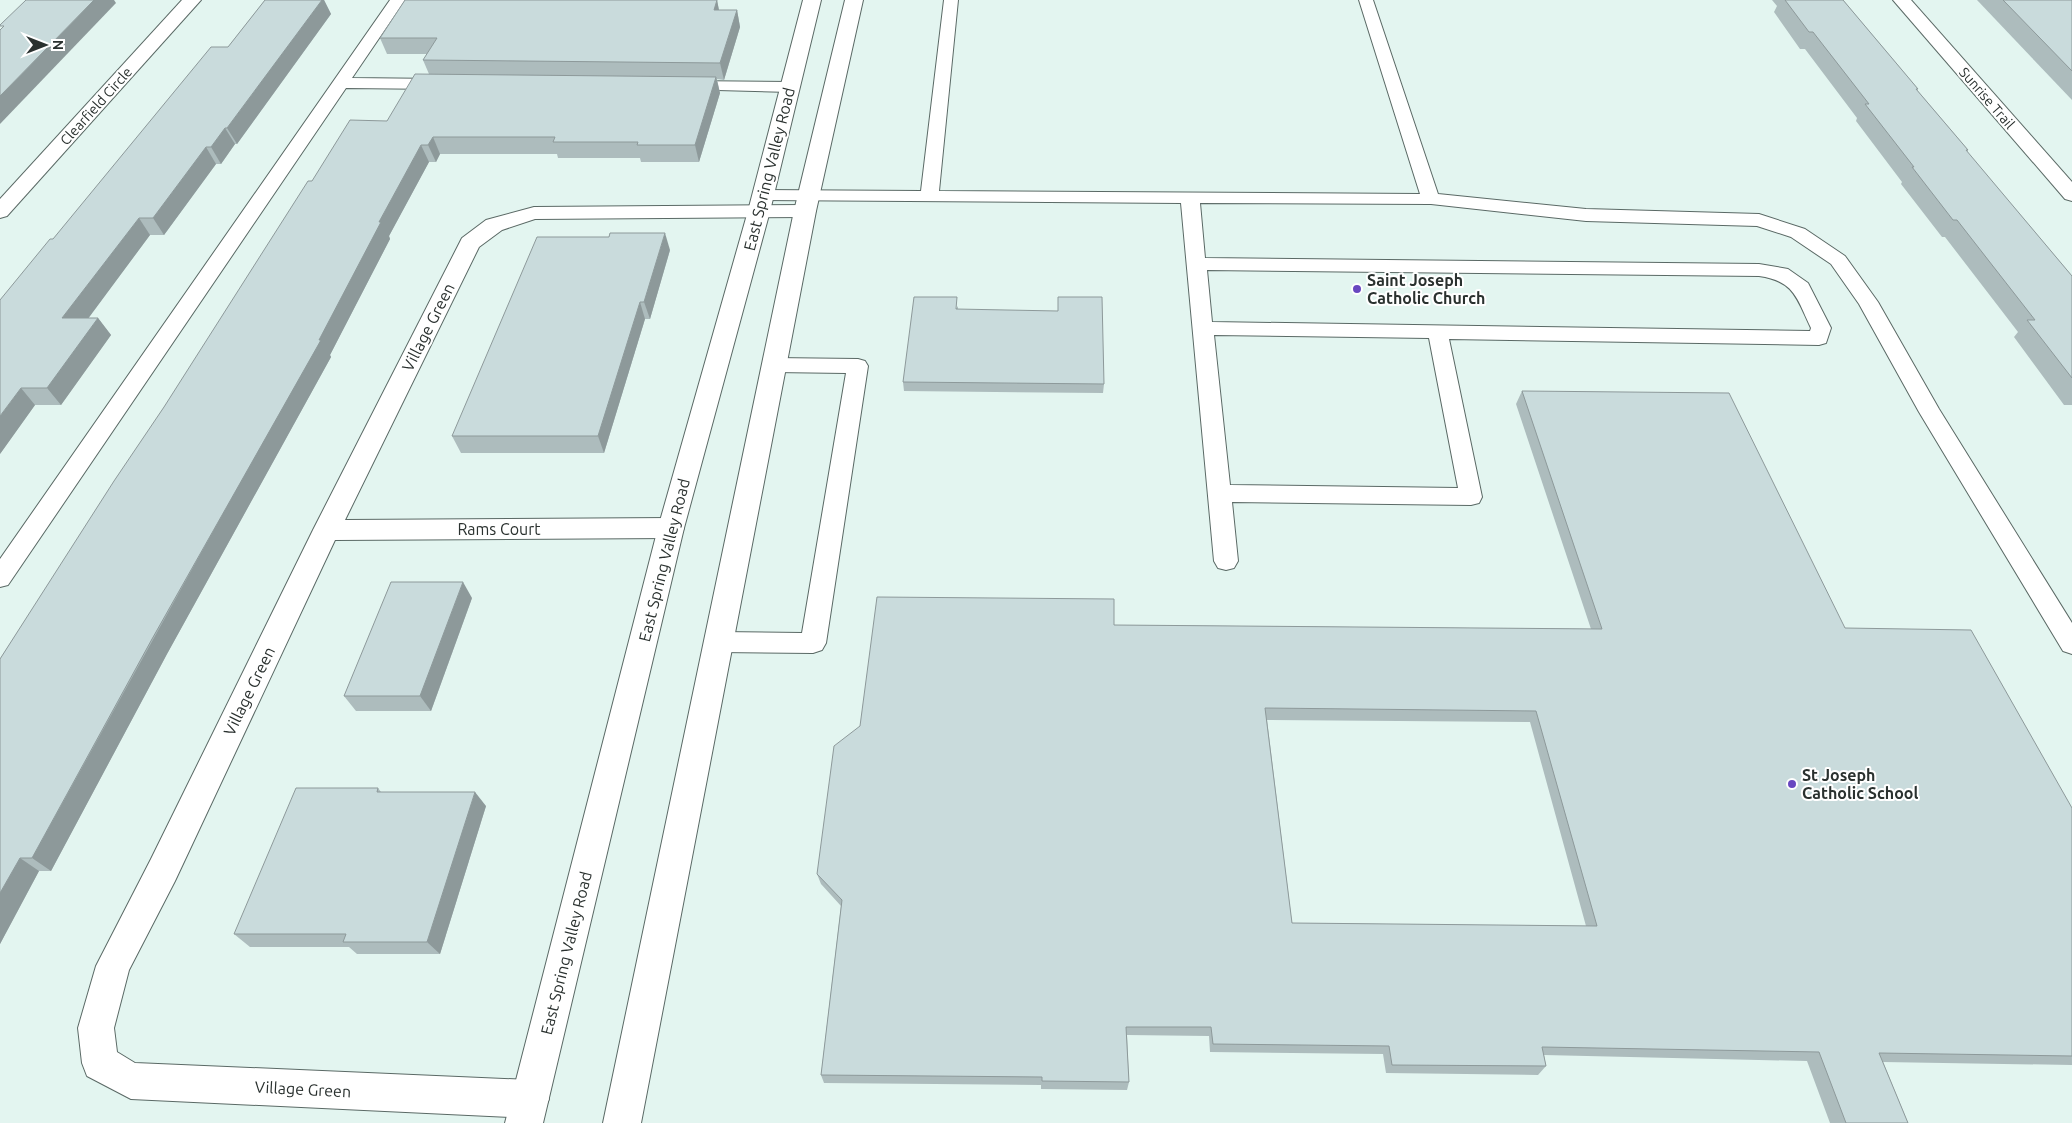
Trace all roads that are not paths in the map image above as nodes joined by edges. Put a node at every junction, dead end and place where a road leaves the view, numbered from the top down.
1 (192, 0) edge
2 (398, 0) edge
3 (812, 0) edge
4 (854, 0) edge
5 (951, 0) edge
6 (1366, 0) edge
7 (1902, 0) edge
8 (340, 83) junction
9 (457, 84) edge
10 (672, 86) edge
11 (790, 87) junction
12 (2072, 195) edge
13 (929, 197) junction
14 (1190, 198) junction
15 (1431, 198) junction
16 (761, 203) junction
17 (807, 204) junction
18 (0, 212) edge
19 (1196, 264) junction
20 (1203, 328) junction
21 (1438, 332) junction
22 (774, 365) junction
23 (1219, 493) junction
24 (671, 528) junction
25 (326, 530) junction
26 (1226, 561) dead end
27 (0, 578) edge
28 (719, 642) junction
29 (2072, 644) edge
30 (527, 1111) edge
31 (622, 1123) edge

1 - 18 street, Clearfield Circle
2 - 8 lane
3 - 11 street, East Spring Valley Road
4 - 17 street
5 - 13 lane
6 - 15 lane
7 - 12 street, Sunrise Trail
8 - 9 lane
8 - 27 lane
10 - 11 lane
11 - 16 street, East Spring Valley Road
13 - 14 lane
13 - 17 lane
14 - 15 lane
14 - 19 lane
15 - 29 lane
16 - 17 street, Village Green
16 - 24 street, East Spring Valley Road
16 - 25 street, Village Green
17 - 22 street
19 - 20 lane
19 - 21 lane
20 - 21 lane
20 - 23 lane
21 - 23 lane
22 - 28 street
22 - 28 lane
23 - 26 lane
24 - 25 street, Rams Court
24 - 30 street, East Spring Valley Road
25 - 30 street, Village Green
28 - 31 street

